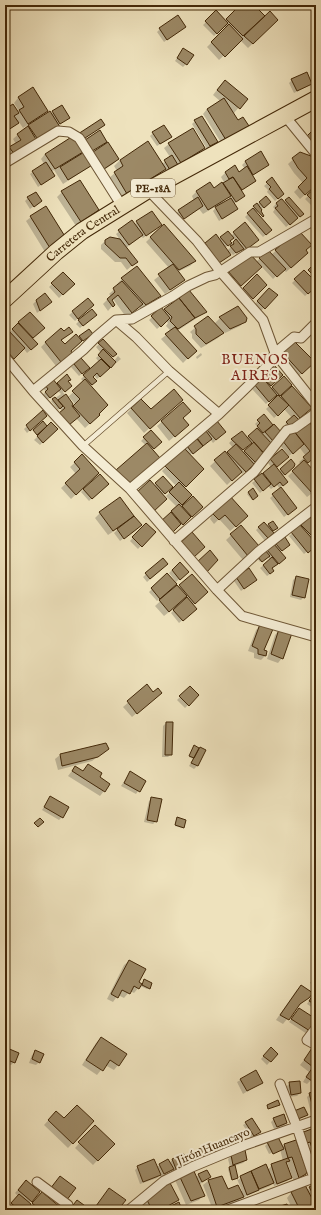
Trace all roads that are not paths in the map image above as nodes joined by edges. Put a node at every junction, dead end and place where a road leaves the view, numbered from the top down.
1 (316, 99) edge
2 (285, 116) junction
3 (316, 154) edge
4 (5, 163) edge
5 (148, 190) junction
6 (122, 206) junction
7 (316, 219) edge
8 (220, 271) junction
9 (5, 299) edge
10 (116, 320) junction
11 (316, 323) edge
12 (275, 353) junction
13 (5, 357) edge
14 (169, 371) junction
15 (34, 391) junction
16 (316, 405) edge
17 (316, 413) edge
18 (219, 414) junction
19 (83, 446) junction
20 (130, 490) junction
21 (316, 507) edge
22 (174, 541) junction
23 (217, 590) junction
24 (316, 637) edge
25 (316, 1028) edge
26 (316, 1045) edge
27 (280, 1084) dead end
28 (316, 1120) edge
29 (297, 1127) junction
30 (315, 1178) edge
31 (37, 1182) dead end
32 (132, 1207) edge
33 (66, 1208) edge
34 (144, 1210) edge
35 (228, 1210) edge

1 - 2 highway, Carretera Central / PE-18A
2 - 3 street
2 - 5 highway, Carretera Central / PE-18A
4 - 6 street
5 - 6 highway, Carretera Central / PE-18A
5 - 8 street
6 - 9 highway, Carretera Central / PE-18A
7 - 8 street
8 - 10 street
8 - 12 street
10 - 14 street
10 - 15 street
11 - 12 street
12 - 16 street
12 - 18 street
13 - 15 street
14 - 18 street
14 - 19 lane
15 - 19 street
17 - 22 street
18 - 20 street
19 - 20 street
20 - 22 street
21 - 23 street
22 - 23 street
23 - 24 street
25 - 26 street
27 - 29 street
28 - 29 street, Jirón Huancayo
29 - 30 street
29 - 32 street, Jirón Huancayo
30 - 35 street
31 - 33 street
32 - 34 street

